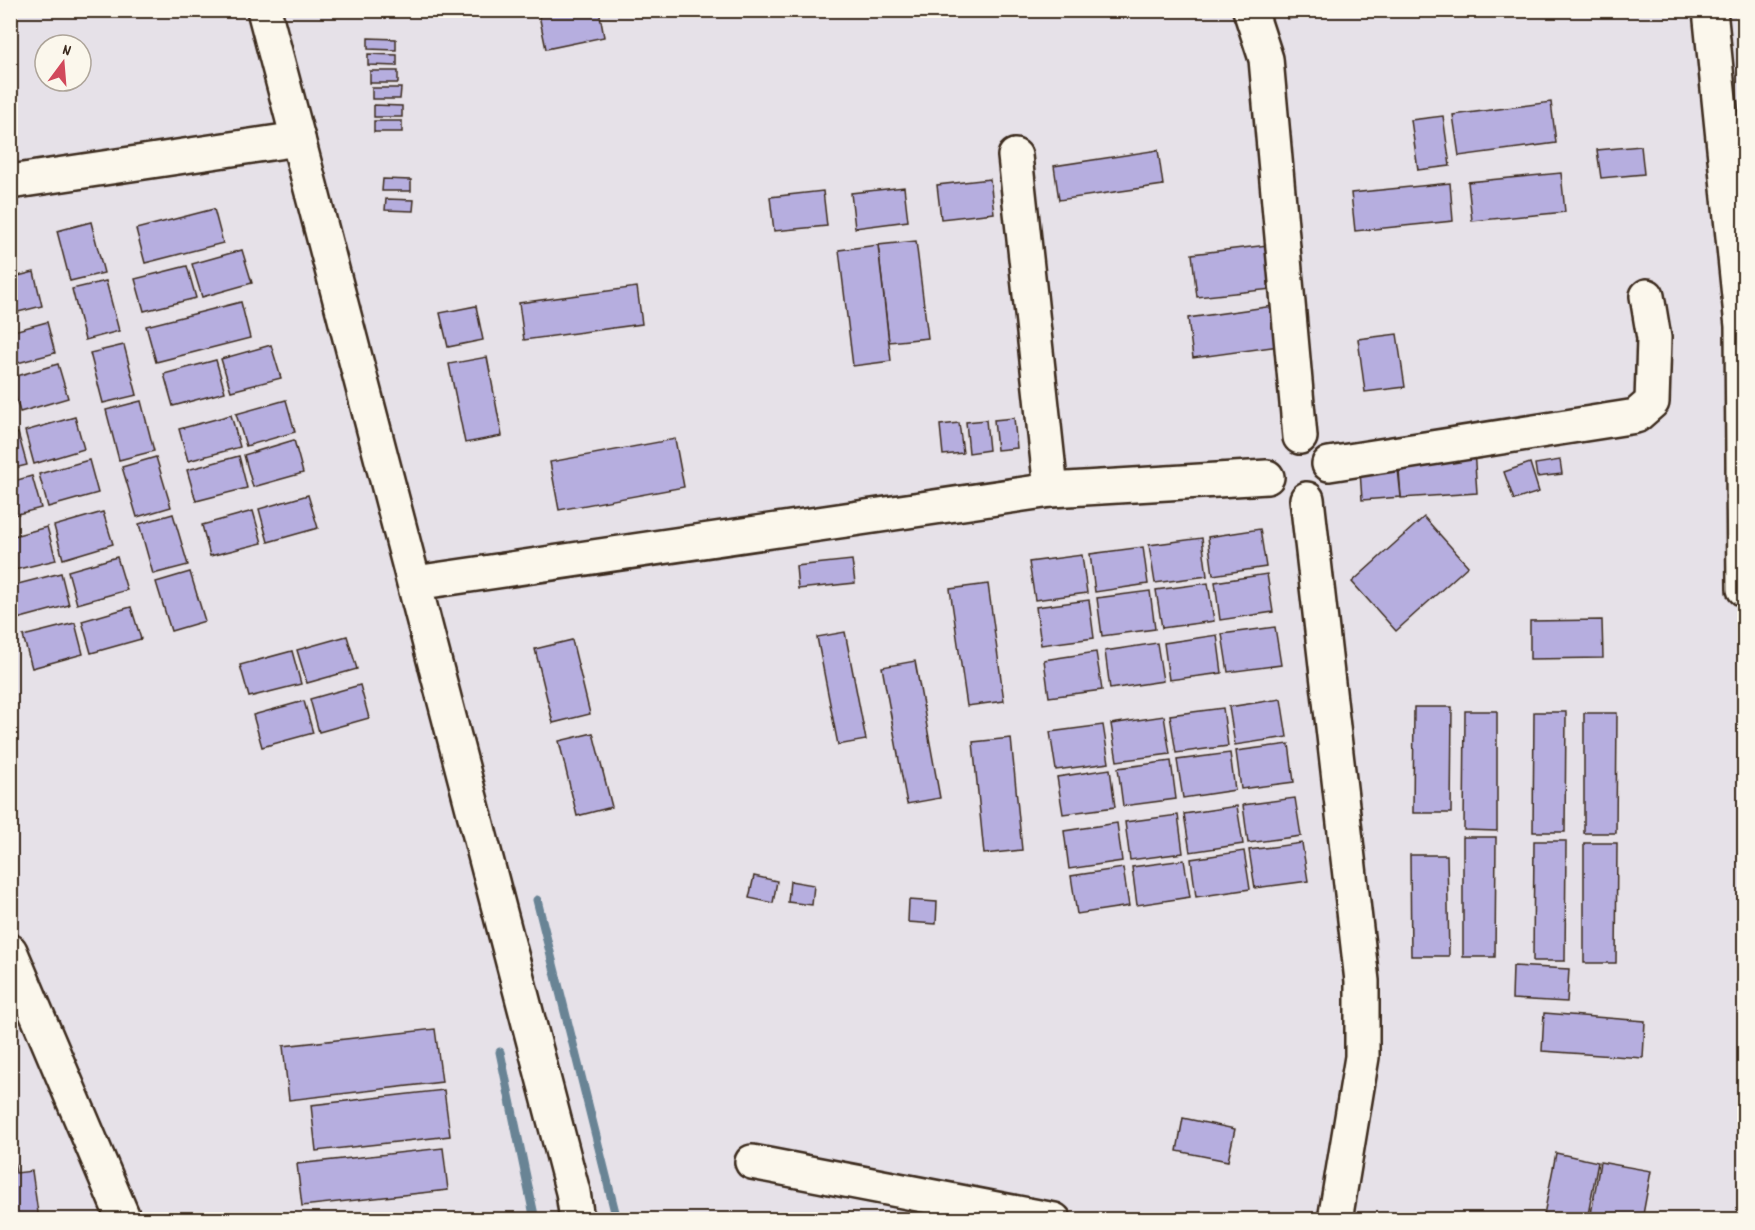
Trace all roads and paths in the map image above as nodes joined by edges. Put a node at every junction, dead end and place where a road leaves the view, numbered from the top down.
1 (264, 10) edge
2 (1250, 10) edge
3 (1710, 10) edge
4 (298, 139) junction
5 (1016, 156) dead end
6 (10, 182) edge
7 (1647, 296) dead end
8 (1300, 437) junction
9 (1329, 464) junction
10 (1267, 477) junction
11 (1051, 490) junction
12 (1307, 499) junction
13 (415, 583) junction
14 (1744, 589) edge
15 (10, 951) edge
16 (752, 1161) dead end
17 (124, 1220) edge
18 (577, 1220) edge
19 (1054, 1220) edge
20 (1335, 1220) edge

1 - 4 lane
2 - 8 lane
3 - 14 lane
4 - 6 lane
4 - 13 lane
5 - 11 lane
7 - 9 lane
8 - 9 lane
8 - 10 lane
9 - 12 lane
10 - 11 lane
10 - 12 lane
11 - 13 lane
12 - 20 lane
13 - 18 lane
15 - 17 lane
16 - 19 lane

